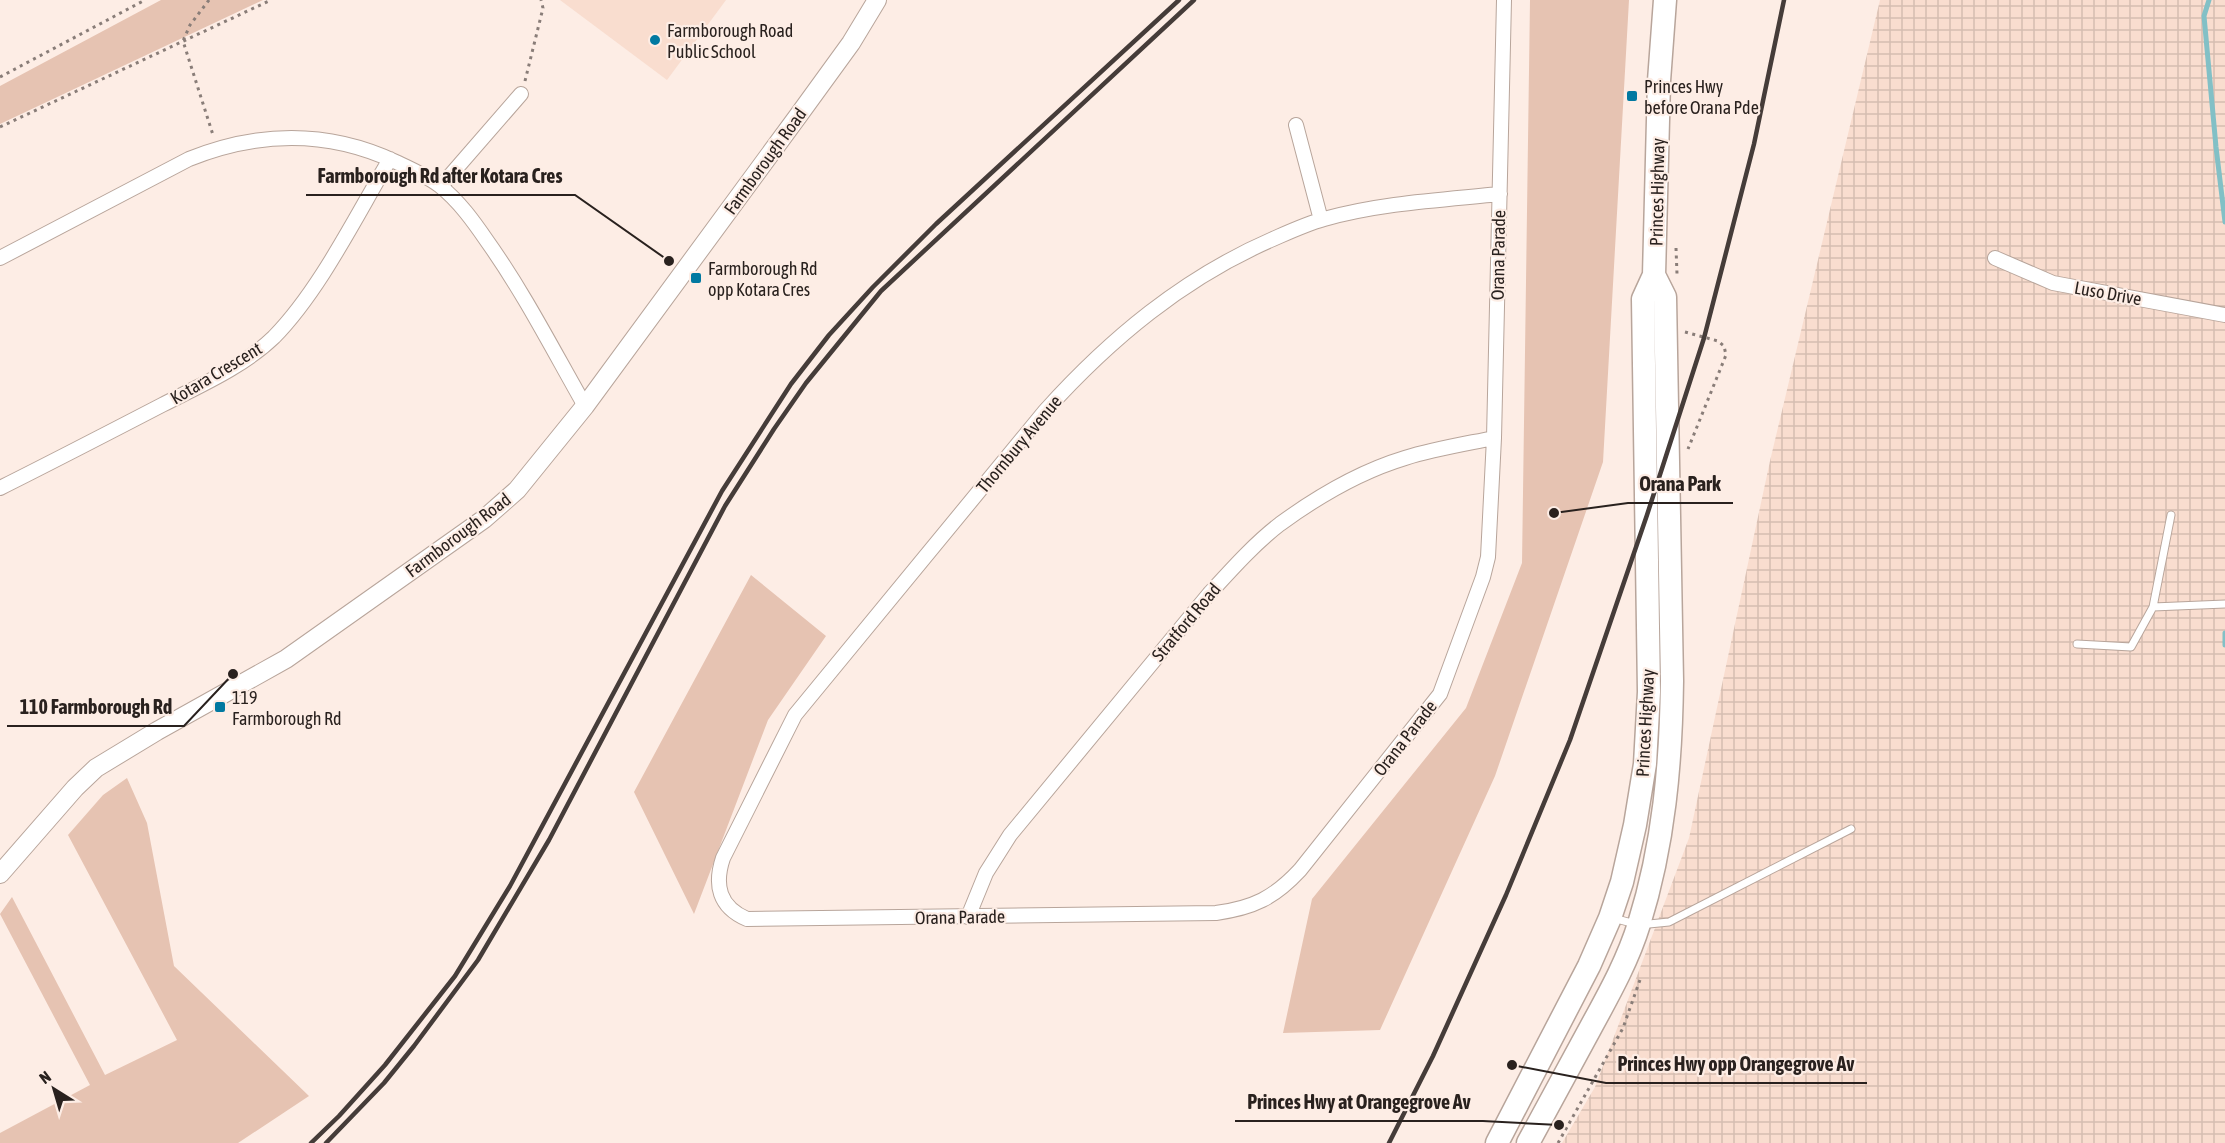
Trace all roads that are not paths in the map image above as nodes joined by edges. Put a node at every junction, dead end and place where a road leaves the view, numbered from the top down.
1 (877, 0) edge
2 (1504, 0) edge
3 (1665, 0) edge
4 (521, 94) road end
5 (1296, 125) dead end
6 (390, 159) junction
7 (441, 186) junction
8 (1500, 194) junction
9 (1321, 220) junction
10 (0, 258) edge
11 (1995, 258) dead end
12 (1654, 275) junction
13 (2225, 315) edge
14 (585, 406) junction
15 (1494, 438) junction
16 (0, 488) edge
17 (2171, 515) dead end
18 (2225, 604) edge
19 (2153, 607) junction
20 (2077, 644) dead end
21 (1851, 829) dead end
22 (0, 874) edge
23 (727, 906) joint
24 (968, 917) junction
25 (1610, 918) junction
26 (1639, 925) junction
27 (1497, 1143) edge
28 (1528, 1143) edge

1 - 14 street, Farmborough Road
2 - 8 street, Orana Parade
3 - 12 main road, Princes Highway
4 - 7 street
5 - 9 street
6 - 7 street
6 - 10 street
6 - 16 street, Kotara Crescent
7 - 14 street
8 - 9 street, Thornbury Avenue
8 - 15 street, Orana Parade
9 - 23 street, Thornbury Avenue
11 - 13 street, Luso Drive
12 - 25 main road, Princes Highway
12 - 26 main road, Princes Highway
14 - 22 street, Farmborough Road
15 - 24 street, Stratford Road
15 - 24 street, Orana Parade
17 - 19 lane
18 - 19 lane
19 - 20 lane
21 - 26 lane
23 - 24 street, Orana Parade
25 - 26 lane
25 - 27 main road, Princes Highway
26 - 28 main road, Princes Highway

